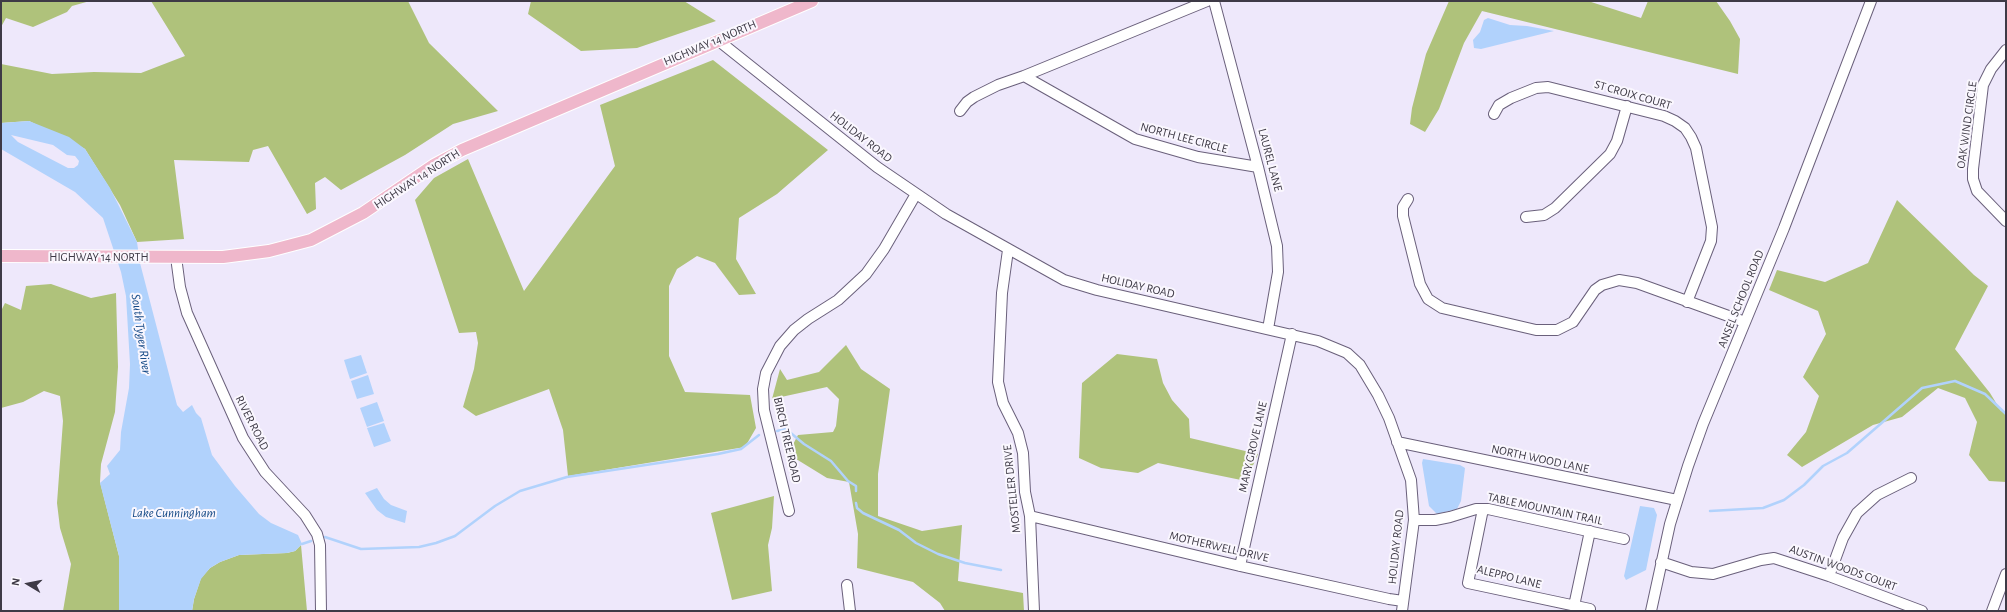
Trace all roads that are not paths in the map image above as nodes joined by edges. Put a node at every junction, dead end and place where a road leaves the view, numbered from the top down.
1 (812, 1) edge
2 (1208, 1) edge
3 (1214, 1) edge
4 (1871, 1) edge
5 (719, 41) junction
6 (2006, 50) edge
7 (1024, 76) junction
8 (1627, 106) junction
9 (960, 111) dead end
10 (1494, 114) dead end
11 (1258, 167) junction
12 (916, 194) junction
13 (1408, 199) dead end
14 (1526, 217) dead end
15 (2006, 221) edge
16 (1008, 250) junction
17 (1, 256) edge
18 (176, 257) junction
19 (1687, 302) junction
20 (1745, 322) junction
21 (1268, 329) junction
22 (1292, 334) junction
23 (1397, 442) junction
24 (1910, 478) dead end
25 (1677, 500) junction
26 (1483, 509) junction
27 (789, 511) dead end
28 (1030, 516) junction
29 (1414, 520) junction
30 (1590, 532) junction
31 (1624, 539) dead end
32 (1661, 562) junction
33 (1240, 566) junction
34 (2006, 574) edge
35 (1829, 576) junction
36 (847, 585) dead end
37 (1402, 606) edge
38 (1574, 606) junction
39 (1590, 609) dead end
40 (321, 611) edge
41 (850, 611) edge
42 (1034, 611) edge
43 (1651, 611) edge
44 (1922, 611) edge
45 (1992, 611) edge

1 - 5 main road, HIGHWAY 14 NORTH
2 - 7 street
3 - 11 street, LAUREL LANE
4 - 20 street, ANSEL SCHOOL ROAD
5 - 12 street, HOLIDAY ROAD
5 - 18 main road, HIGHWAY 14 NORTH
6 - 15 street, OAK WIND CIRCLE
7 - 9 street
7 - 11 street, NORTH LEE CIRCLE
8 - 10 street, ST CROIX COURT
8 - 14 street
8 - 19 street, ST CROIX COURT
11 - 21 street, LAUREL LANE
12 - 16 street, HOLIDAY ROAD
12 - 27 street, BIRCH TREE ROAD
13 - 19 street
16 - 21 street, HOLIDAY ROAD
16 - 28 street, MOSTELLER DRIVE
17 - 18 main road, HIGHWAY 14 NORTH
18 - 40 street, RIVER ROAD
19 - 20 street
20 - 25 street, ANSEL SCHOOL ROAD
21 - 22 street, HOLIDAY ROAD
22 - 23 street, HOLIDAY ROAD
22 - 33 street, MARY GROVE LANE
23 - 25 street, NORTH WOOD LANE
23 - 29 street, HOLIDAY ROAD
24 - 35 street
25 - 32 street, ANSEL SCHOOL ROAD
26 - 29 street, TABLE MOUNTAIN TRAIL
26 - 30 street, TABLE MOUNTAIN TRAIL
26 - 38 street, ALEPPO LANE
28 - 33 street, MOTHERWELL DRIVE
28 - 42 street, MOSTELLER DRIVE
29 - 37 street, HOLIDAY ROAD
30 - 31 street, TABLE MOUNTAIN TRAIL
30 - 38 street
32 - 35 street, AUSTIN WOODS COURT
32 - 43 street, ANSEL SCHOOL ROAD
33 - 37 street, MOTHERWELL DRIVE
34 - 45 street
35 - 44 street, AUSTIN WOODS COURT
36 - 41 street
38 - 39 street, ALEPPO LANE

